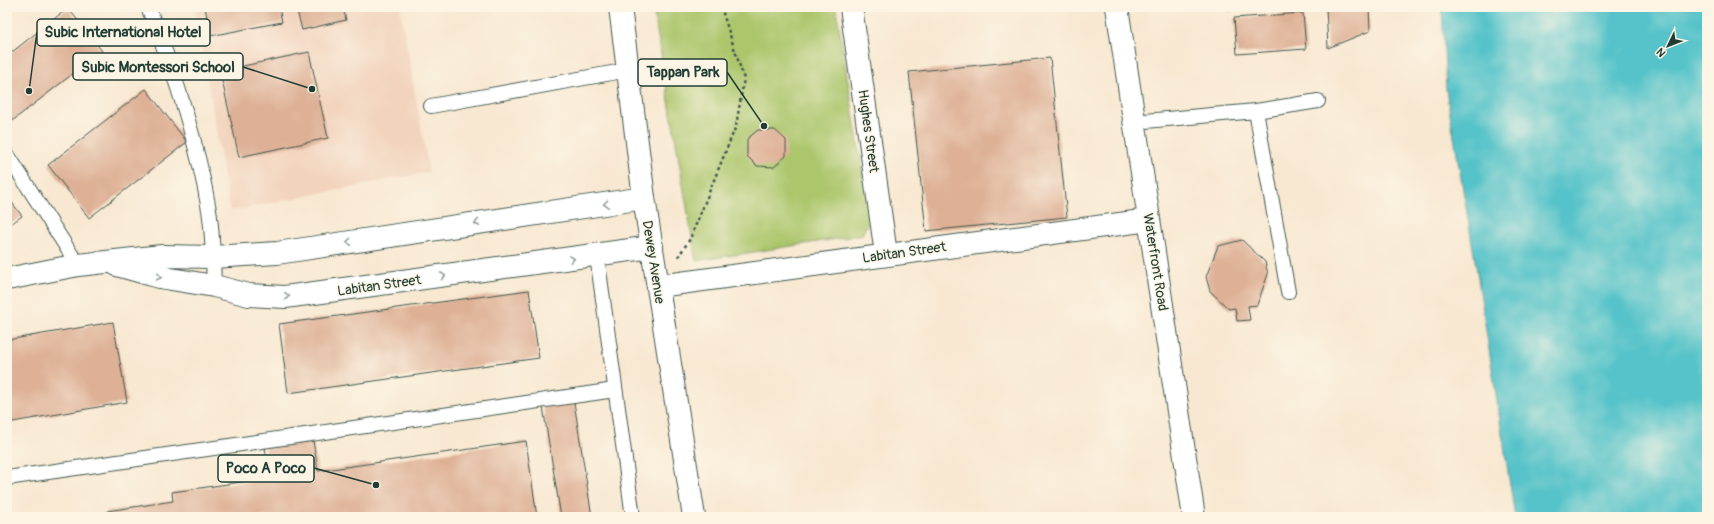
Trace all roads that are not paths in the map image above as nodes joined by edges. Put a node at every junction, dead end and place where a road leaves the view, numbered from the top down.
1 (148, 7) edge
2 (620, 7) edge
3 (851, 7) edge
4 (1117, 7) edge
5 (628, 70) junction
6 (1318, 101) dead end
7 (431, 106) dead end
8 (1256, 111) junction
9 (1134, 122) junction
10 (7, 154) edge
11 (644, 198) junction
12 (1149, 220) junction
13 (652, 247) junction
14 (886, 254) junction
15 (597, 256) junction
16 (213, 257) junction
17 (108, 263) junction
18 (78, 265) junction
19 (7, 279) edge
20 (214, 286) junction
21 (658, 286) junction
22 (1288, 292) dead end
23 (615, 390) junction
24 (7, 478) edge
25 (633, 517) edge
26 (694, 517) edge
27 (1194, 517) edge

1 - 16 lane
2 - 5 street, Dewey Avenue
3 - 14 street, Hughes Street
4 - 9 street, Waterfront Road
5 - 7 lane
5 - 11 street, Dewey Avenue
6 - 8 lane
8 - 9 lane
8 - 22 lane
9 - 12 street, Waterfront Road
10 - 18 lane
11 - 13 street, Dewey Avenue
11 -> 16 street, Labitan Street
12 - 14 street, Labitan Street
12 - 27 street, Waterfront Road
13 - 15 street, Labitan Street
13 - 21 street, Dewey Avenue
14 - 21 street, Labitan Street
20 -> 15 street, Labitan Street
15 - 23 lane
16 - 17 street, Labitan Street
16 - 20 lane
17 - 18 street, Labitan Street
17 -> 20 street, Labitan Street
18 - 19 street, Labitan Street
21 - 26 street, Dewey Avenue
23 - 24 lane
23 - 25 lane

